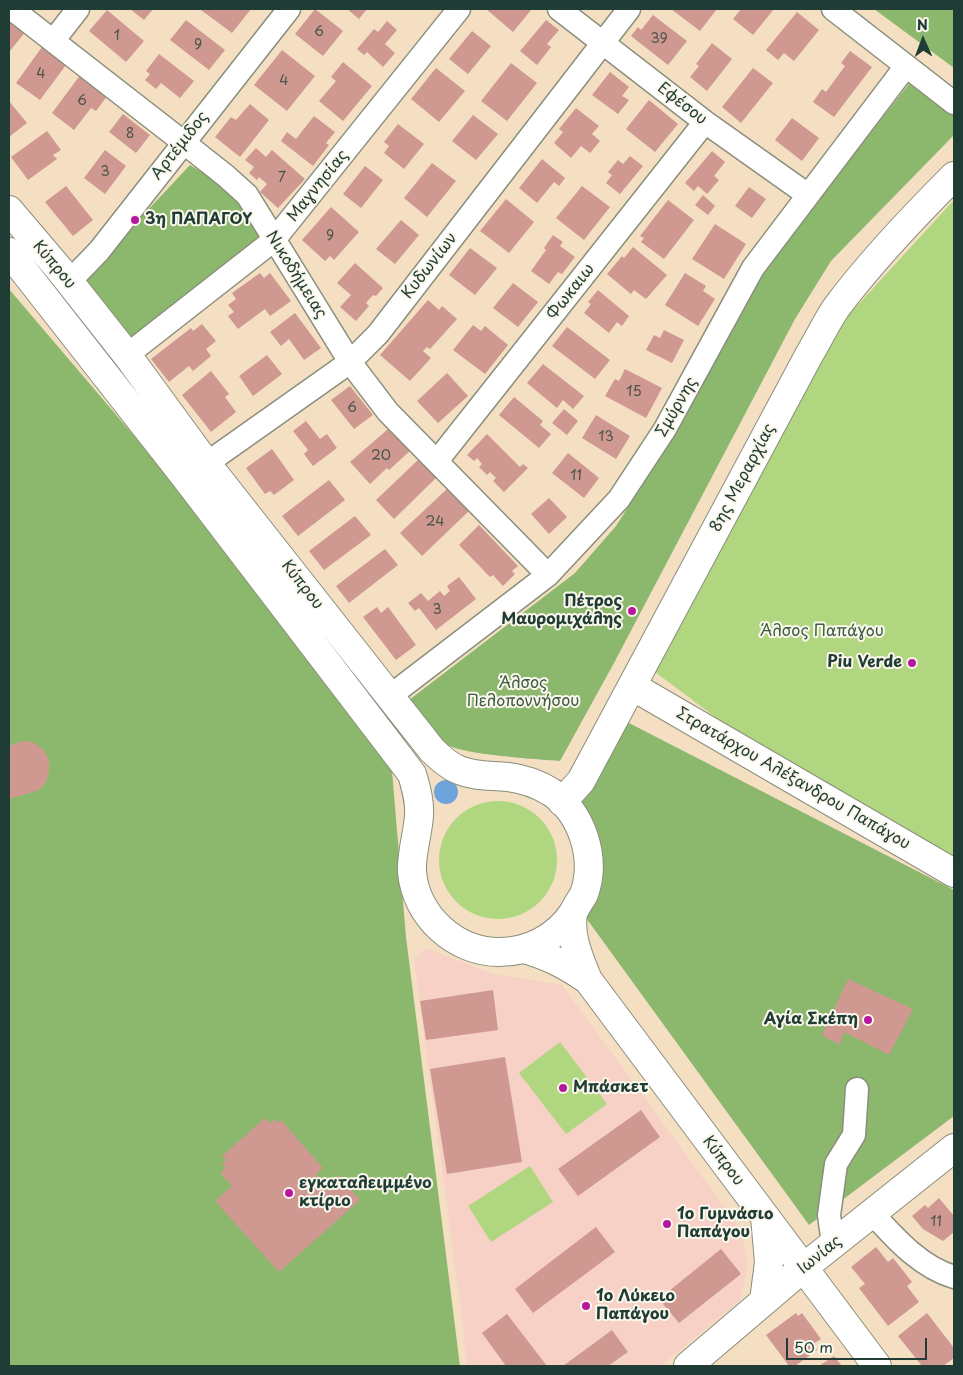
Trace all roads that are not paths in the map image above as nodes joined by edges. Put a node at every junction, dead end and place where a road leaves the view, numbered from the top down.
1 (12, 9) edge
2 (78, 9) edge
3 (288, 9) edge
4 (459, 9) edge
5 (559, 9) edge
6 (629, 9) edge
7 (833, 9) edge
8 (53, 41) junction
9 (602, 42) junction
10 (906, 66) junction
11 (954, 103) edge
12 (705, 122) junction
13 (183, 142) junction
14 (954, 176) edge
15 (808, 195) junction
16 (9, 210) edge
17 (274, 240) junction
18 (9, 252) edge
19 (69, 282) junction
20 (45, 300) junction
21 (127, 355) junction
22 (350, 362) junction
23 (437, 461) junction
24 (196, 470) junction
25 (548, 574) junction
26 (632, 686) junction
27 (390, 696) junction
28 (562, 802) junction
29 (954, 873) edge
30 (573, 913) junction
31 (524, 949) junction
32 (588, 980) junction
33 (857, 1089) dead end
34 (954, 1148) edge
35 (872, 1213) junction
36 (765, 1217) junction
37 (833, 1244) junction
38 (803, 1268) junction
39 (954, 1277) edge
40 (764, 1302) junction
41 (688, 1366) edge
42 (877, 1366) edge

1 - 8 street, Νικοδήμειας
2 - 8 street
3 - 13 street, Αρτέμιδος
4 - 17 street, Μαγνησίας
5 - 9 street, Εφέσου
6 - 9 street, Κυδωνίων
7 - 10 street
8 - 13 street, Νικοδήμειας
9 - 12 street, Εφέσου
9 - 22 street, Κυδωνίων
10 - 11 street
10 - 15 street, Σμύρνης
12 - 15 street, Εφέσου
12 - 23 street, Φωκαιω
13 - 17 street, Νικοδήμειας
13 - 19 street, Αρτέμιδος
14 - 26 street, 8ης Μεραρχίας
15 - 25 street, Σμύρνης
16 - 19 street, Κύπρου
17 - 21 street, Μαγνησίας
17 - 22 street, Νικοδήμειας
18 - 20 street, Κύπρου
19 - 20 street
19 - 21 street, Κύπρου
20 - 24 street, Κύπρου
21 - 24 street, Κύπρου
22 - 23 street, Νικοδήμειας
22 - 24 street, Κυδωνίων
23 - 25 street, Νικοδήμειας
24 - 27 street, Κύπρου
24 - 31 street, Κύπρου
25 - 27 street, Σμύρνης
26 - 28 street, 8ης Μεραρχίας
26 - 29 street, Στρατάρχου Αλέξανδρου Παπάγου
27 - 28 street, Κύπρου
28 - 30 street, Κύπρου
30 - 31 street, Κύπρου
30 - 32 street, Κύπρου
31 - 32 street, Κύπρου
32 - 36 street, Κύπρου
33 - 37 street
34 - 35 street, Ιωνίας
35 - 37 street, Ιωνίας
35 - 39 street
36 - 38 street, Κύπρου
36 - 40 street
37 - 38 street, Ιωνίας
38 - 40 street, Ιωνίας
38 - 42 street, Κύπρου
40 - 41 street, Ιωνίας

